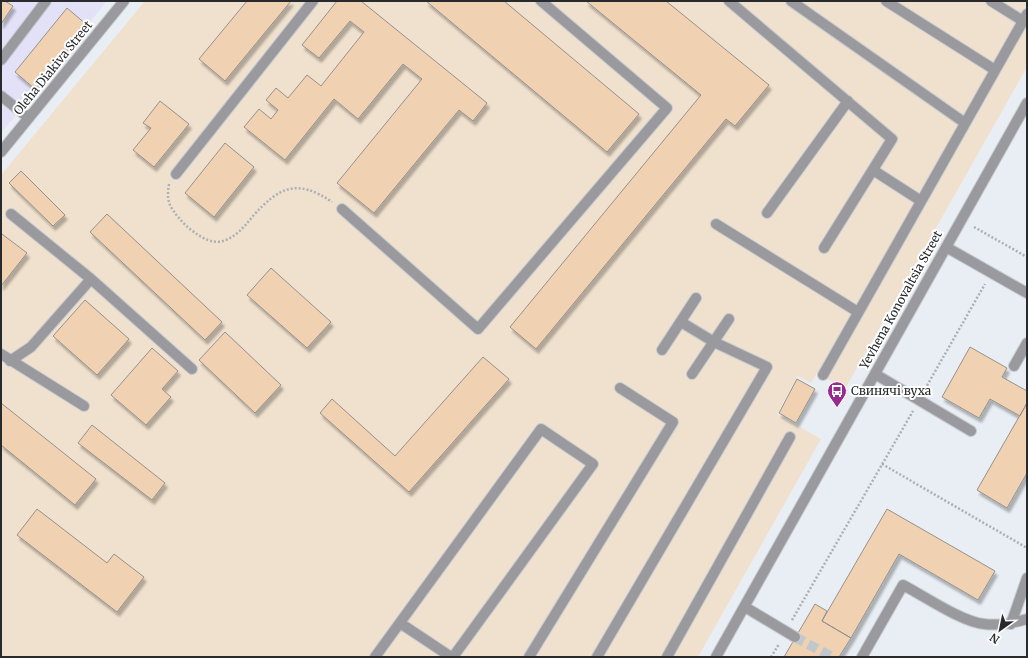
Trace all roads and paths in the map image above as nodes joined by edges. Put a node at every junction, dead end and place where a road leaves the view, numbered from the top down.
1 (46, 1) edge
2 (124, 1) edge
3 (313, 1) edge
4 (540, 1) edge
5 (729, 1) edge
6 (791, 1) edge
7 (886, 1) edge
8 (990, 1) edge
9 (1025, 18) edge
10 (1, 60) edge
11 (995, 70) junction
12 (1, 96) edge
13 (848, 102) junction
14 (1027, 103) edge
15 (29, 118) junction
16 (965, 123) junction
17 (1, 152) edge
18 (873, 170) junction
19 (176, 174) joint
20 (921, 202) junction
21 (342, 209) joint
22 (767, 213) dead end
23 (11, 214) dead end
24 (961, 220) junction
25 (716, 224) dead end
26 (946, 247) junction
27 (824, 248) dead end
28 (1027, 257) edge
29 (992, 273) junction
30 (91, 279) junction
31 (1026, 290) edge
32 (696, 298) dead end
33 (858, 312) junction
34 (729, 319) dead end
35 (681, 322) junction
36 (714, 342) junction
37 (1027, 342) edge
38 (662, 350) dead end
39 (1, 354) edge
40 (10, 361) junction
41 (1014, 366) dead end
42 (192, 369) dead end
43 (692, 374) dead end
44 (875, 374) junction
45 (823, 375) dead end
46 (620, 388) dead end
47 (919, 400) junction
48 (84, 406) dead end
49 (971, 431) dead end
50 (790, 437) dead end
51 (882, 464) junction
52 (1027, 548) edge
53 (1027, 578) edge
54 (744, 607) junction
55 (1027, 619) edge
56 (400, 623) junction
57 (1011, 624) junction
58 (786, 631) junction
59 (795, 637) tunnel mouth
60 (375, 657) edge
61 (452, 657) edge
62 (529, 657) edge
63 (597, 657) edge
64 (667, 657) edge
65 (716, 657) edge
66 (771, 657) edge
67 (862, 657) edge

1 - 10 street
2 - 15 street, Oleha Diakiva Street
3 - 19 street
4 - 21 street
5 - 13 street
6 - 16 street
7 - 11 street
8 - 9 street
9 - 11 street
11 - 16 street
12 - 15 street
13 - 18 street
13 - 22 street
14 - 24 street, Yevhena Konovaltsia Street
15 - 17 street, Oleha Diakiva Street
16 - 20 street
18 - 20 street
18 - 27 street
19 - 21 path
20 - 33 street
23 - 30 street
24 - 26 street, Yevhena Konovaltsia Street
24 - 28 path
25 - 33 street
26 - 29 street
26 - 44 street, Yevhena Konovaltsia Street
29 - 31 street
29 - 47 path
30 - 40 street
30 - 42 street
32 - 35 street
33 - 45 street
34 - 36 street
35 - 36 street
35 - 38 street
36 - 43 street
36 - 63 street
37 - 41 street
39 - 40 street
40 - 48 street
44 - 47 street
44 - 54 street, Yevhena Konovaltsia Street
46 - 62 street
47 - 49 street
47 - 51 path
50 - 64 street
51 - 52 path
51 - 58 path
53 - 57 street
54 - 58 street
54 - 65 street, Yevhena Konovaltsia Street
55 - 57 street
56 - 60 street
56 - 61 street
56 - 61 street
57 - 67 street
58 - 59 street
58 - 66 path

